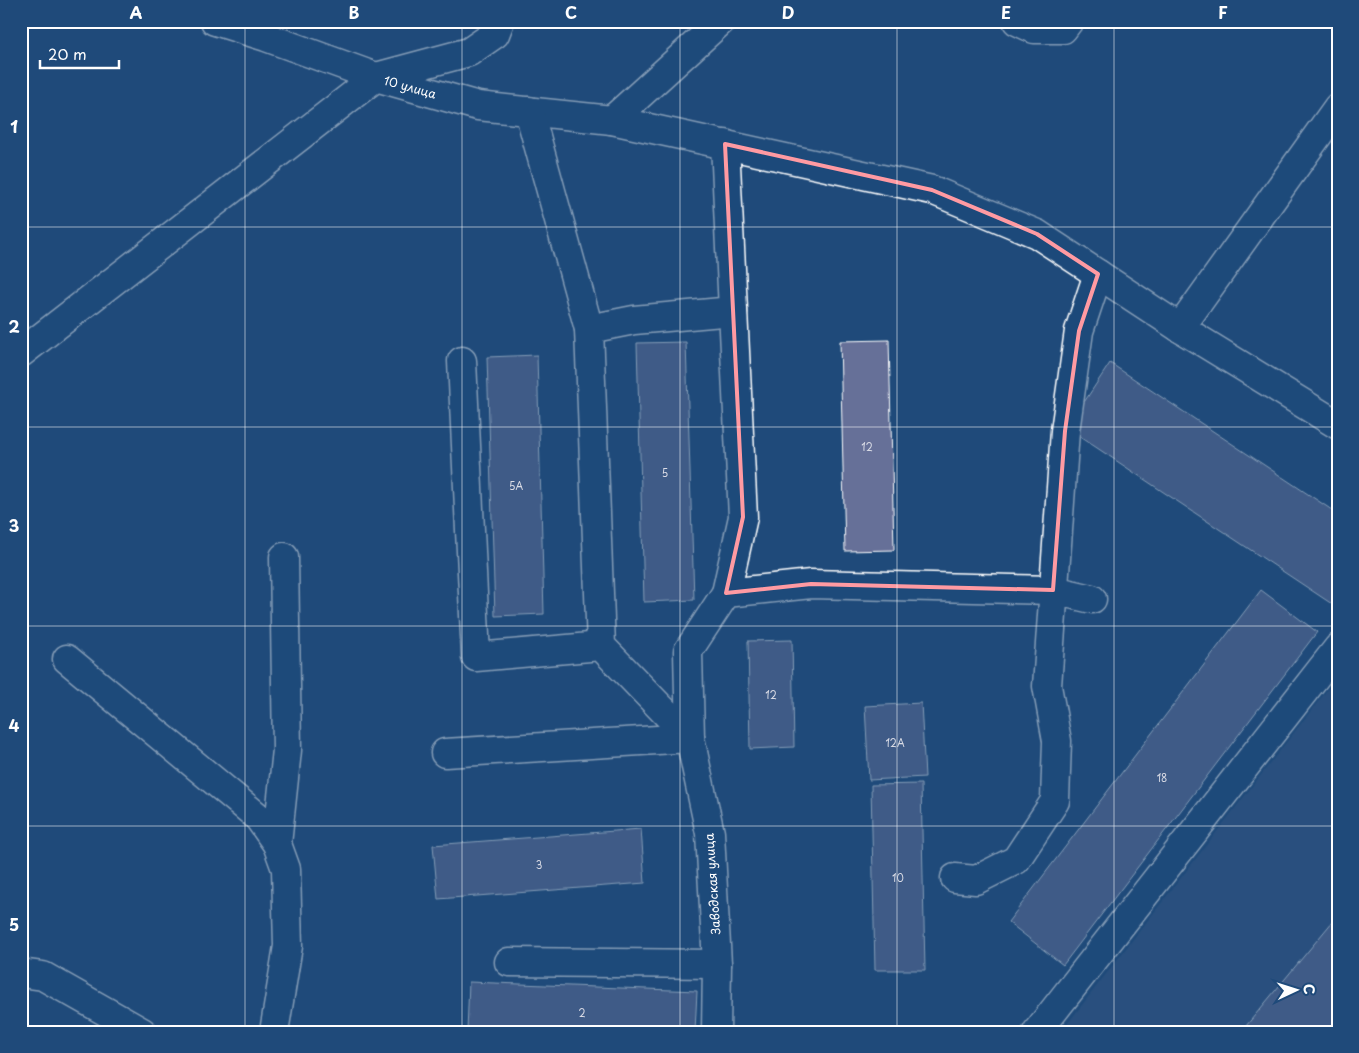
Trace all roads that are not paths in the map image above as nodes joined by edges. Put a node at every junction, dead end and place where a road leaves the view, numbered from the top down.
1 (216, 21) edge
2 (500, 21) edge
3 (721, 21) edge
4 (1017, 21) edge
5 (1069, 21) edge
6 (268, 29) edge
7 (376, 77) junction
8 (1338, 107) edge
9 (529, 111) junction
10 (612, 120) junction
11 (725, 144) junction
12 (1098, 274) junction
13 (733, 311) junction
14 (1180, 328) junction
15 (589, 329) junction
16 (21, 353) edge
17 (462, 361) dead end
18 (1338, 425) edge
19 (284, 557) dead end
20 (1053, 590) junction
21 (726, 593) junction
22 (1092, 599) dead end
23 (601, 646) junction
24 (1338, 648) edge
25 (66, 659) dead end
26 (690, 738) junction
27 (445, 753) dead end
28 (278, 844) junction
29 (955, 878) dead end
30 (509, 962) dead end
31 (717, 964) junction
32 (21, 972) edge
33 (142, 1032) edge
34 (274, 1032) edge
35 (716, 1032) edge
36 (1037, 1032) edge

1 - 6 street, 10 улица
2 - 7 street
3 - 10 street
4 - 5 street
6 - 7 street, 10 улица
7 - 9 street, 10 улица
7 - 16 street
8 - 14 street
9 - 10 street, 10 улица
9 - 15 street
10 - 11 street, 10 улица
11 - 12 street, 10 улица
11 - 13 street
12 - 14 street, 10 улица
12 - 20 street
13 - 15 street
13 - 21 street
14 - 18 street, 10 улица
15 - 23 street
17 - 23 street
19 - 28 street
20 - 21 street
20 - 22 street
20 - 29 street
21 - 26 street, Заводская улица
23 - 26 street
24 - 36 street
25 - 28 street
26 - 27 street
26 - 31 street, Заводская улица
28 - 34 street
30 - 31 street
31 - 35 street, Заводская улица
32 - 33 street

